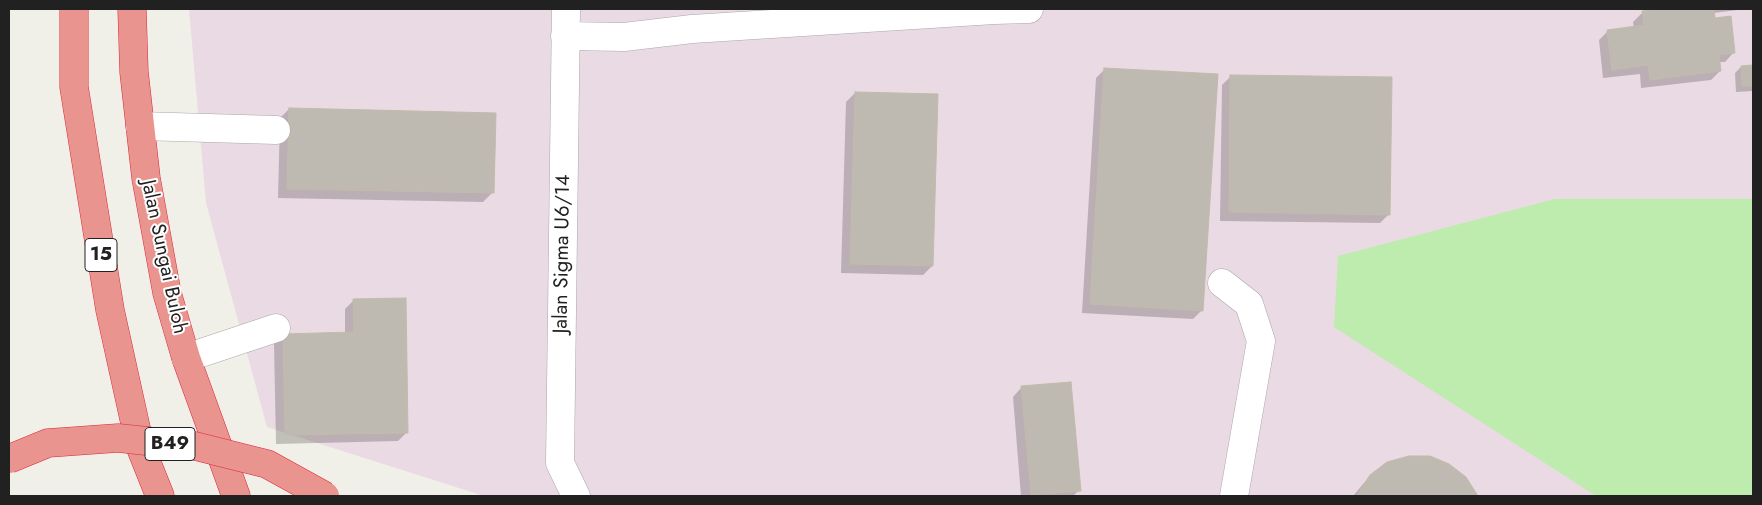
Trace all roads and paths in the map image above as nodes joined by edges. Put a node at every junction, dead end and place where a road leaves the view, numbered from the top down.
1 (74, 9) edge
2 (132, 9) edge
3 (566, 9) edge
4 (994, 9) edge
5 (1029, 9) edge
6 (565, 36) junction
7 (140, 126) junction
8 (276, 130) dead end
9 (1222, 283) dead end
10 (276, 328) dead end
11 (186, 358) junction
12 (9, 459) edge
13 (160, 496) edge
14 (236, 496) edge
15 (325, 496) edge
16 (576, 496) edge
17 (1234, 496) edge

1 - 13 highway, 15
2 - 7 highway, Jalan Sungai Buloh
3 - 6 street, Jalan Sigma U6/14
4 - 5 street
4 - 6 street
6 - 16 street, Jalan Sigma U6/14
7 - 8 street
7 - 11 highway, Jalan Sungai Buloh
9 - 17 street
10 - 11 street
11 - 14 highway, Jalan Sungai Buloh
12 - 15 highway, B49, bridge

